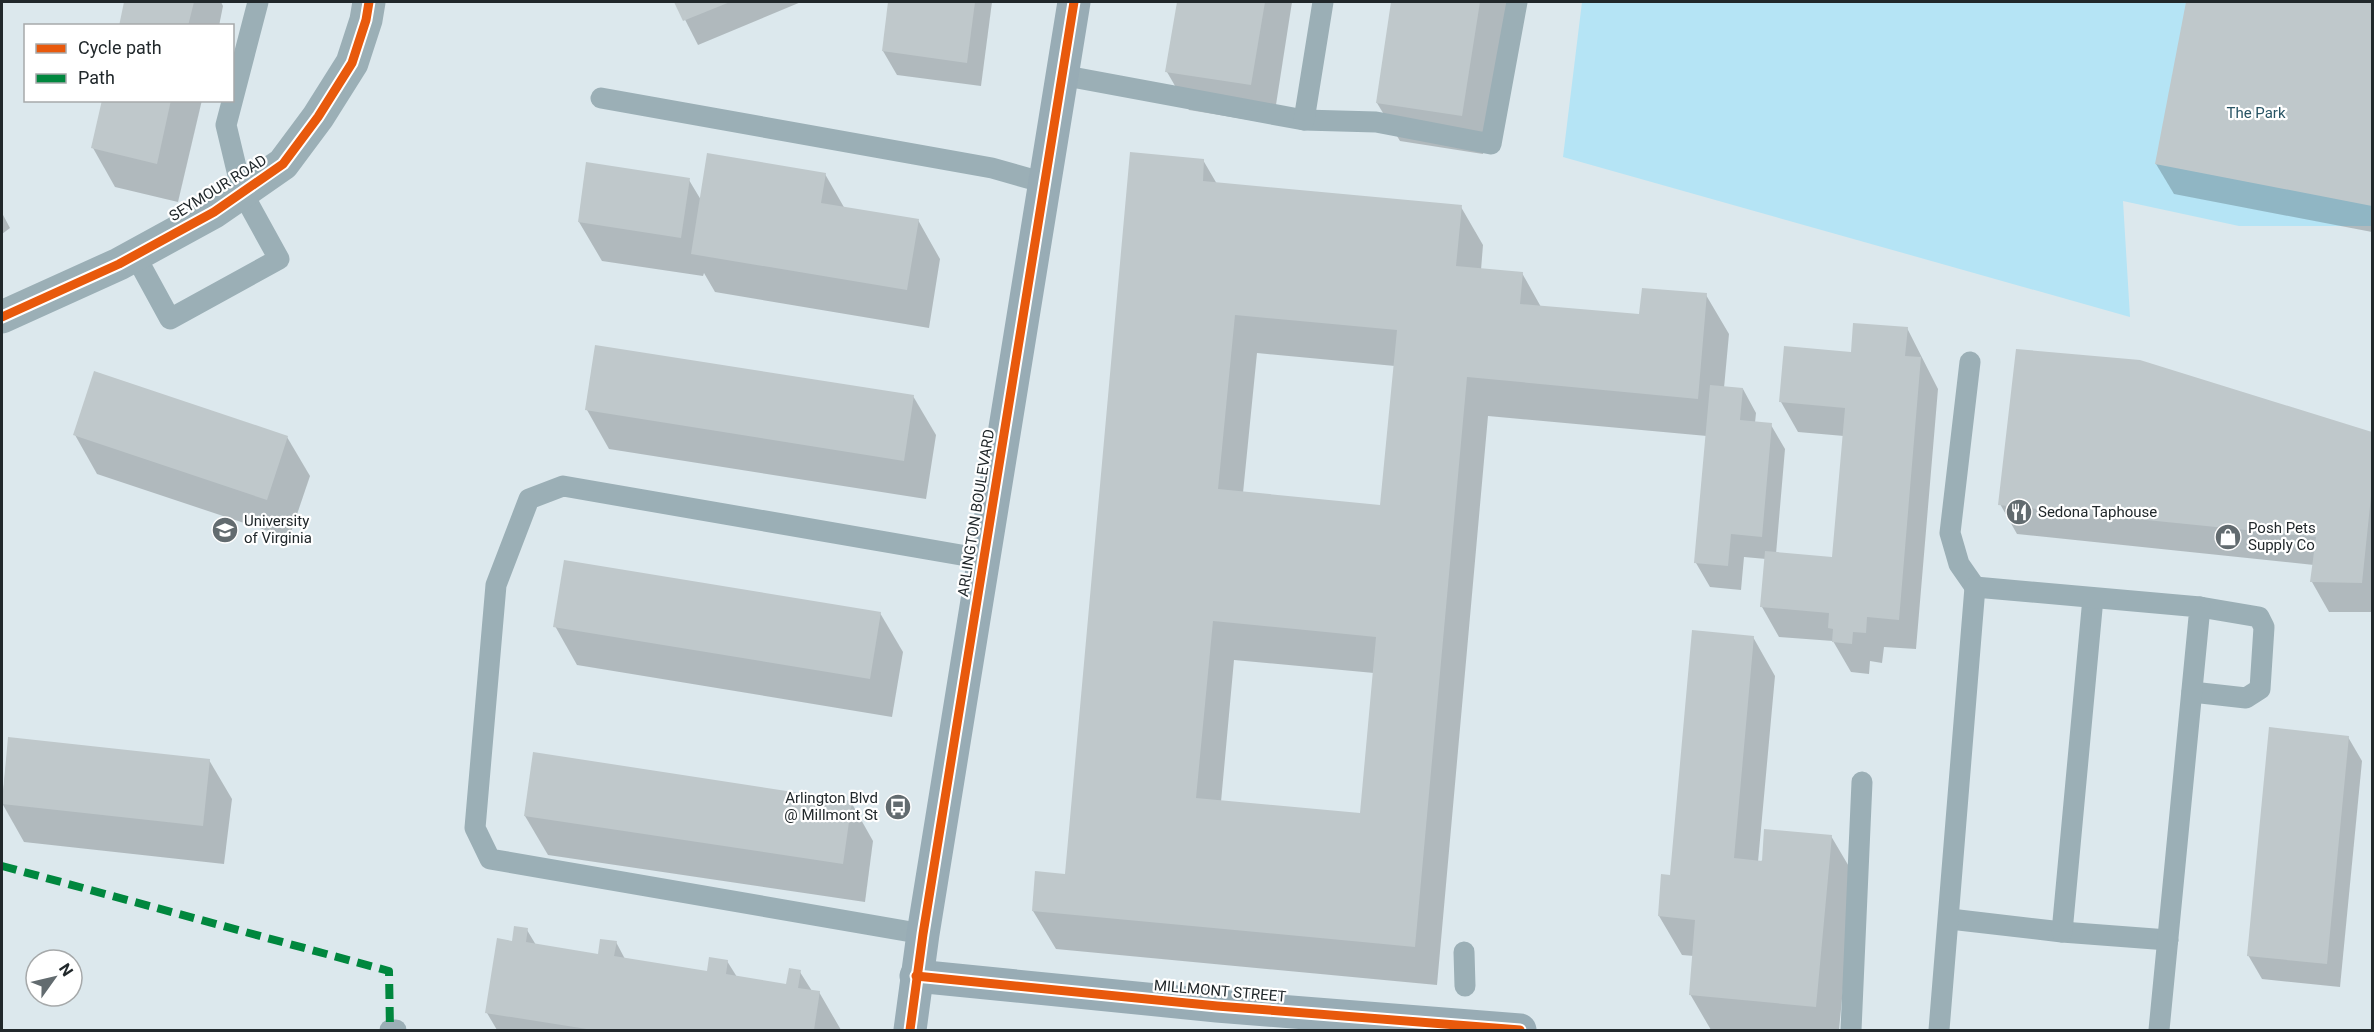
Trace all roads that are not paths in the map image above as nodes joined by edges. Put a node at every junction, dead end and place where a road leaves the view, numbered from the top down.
1 (258, 2) edge
2 (369, 2) edge
3 (1074, 2) edge
4 (1323, 2) edge
5 (1517, 2) edge
6 (1061, 75) junction
7 (234, 94) edge
8 (602, 98) dead end
9 (232, 102) edge
10 (1304, 120) junction
11 (1045, 183) junction
12 (242, 192) junction
13 (135, 255) junction
14 (2, 316) edge
15 (1970, 362) dead end
16 (984, 559) junction
17 (1976, 587) junction
18 (2093, 598) junction
19 (2200, 607) junction
20 (2192, 692) junction
21 (1862, 782) dead end
22 (1950, 919) junction
23 (2062, 932) junction
24 (923, 934) junction
25 (2168, 940) junction
26 (1464, 952) dead end
27 (916, 976) junction
28 (1465, 986) dead end
29 (910, 1030) edge
30 (1520, 1030) edge
31 (1851, 1030) edge
32 (1939, 1030) edge
33 (2159, 1030) edge

1 - 7 lane
2 - 12 street, SEYMOUR ROAD
3 - 6 street, ARLINGTON BOULEVARD
4 - 10 lane
5 - 10 lane
6 - 10 lane
6 - 11 street, ARLINGTON BOULEVARD
8 - 11 lane
9 - 12 lane
11 - 16 street, ARLINGTON BOULEVARD
12 - 13 street, SEYMOUR ROAD
12 - 13 lane
13 - 14 street, SEYMOUR ROAD
15 - 17 lane
16 - 24 street, ARLINGTON BOULEVARD
16 - 24 lane
17 - 18 lane
17 - 22 lane
18 - 19 lane
18 - 23 lane
19 - 20 lane
19 - 20 lane
20 - 25 lane
21 - 31 lane
22 - 23 lane
22 - 32 lane
23 - 25 lane
24 - 27 street, ARLINGTON BOULEVARD
25 - 33 lane
26 - 28 lane
27 - 29 street, ARLINGTON BOULEVARD
27 - 30 street, MILLMONT STREET

